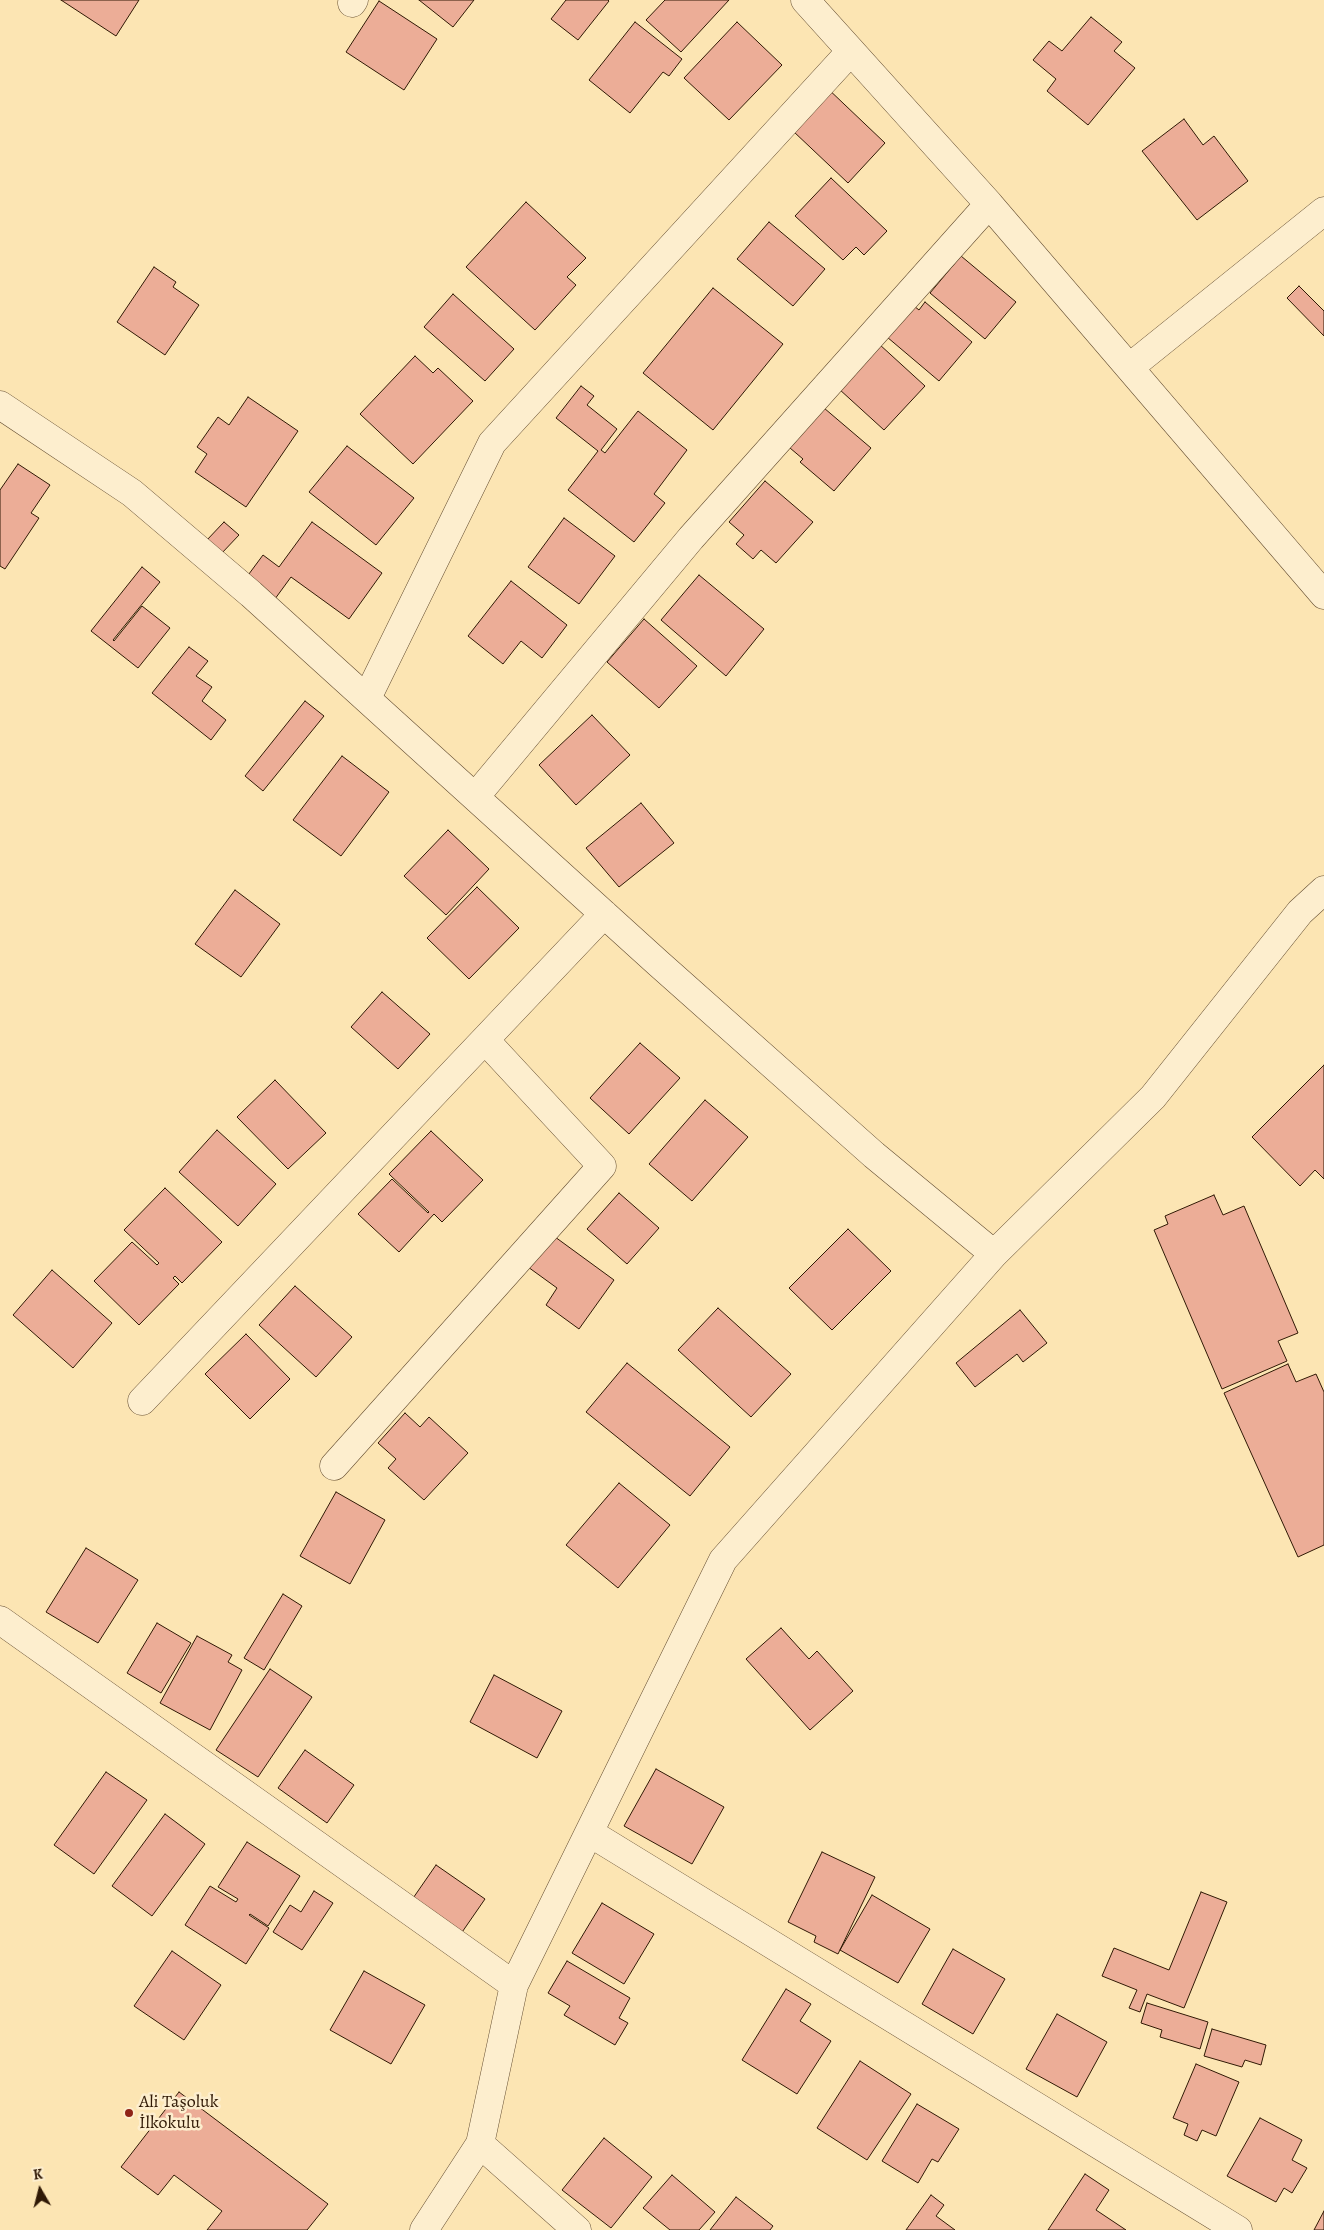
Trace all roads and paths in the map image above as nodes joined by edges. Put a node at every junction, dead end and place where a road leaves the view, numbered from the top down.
1 (805, 0) edge
2 (851, 51) junction
3 (989, 204) junction
4 (1324, 211) edge
5 (1130, 367) junction
6 (0, 405) edge
7 (1324, 594) edge
8 (367, 698) junction
9 (475, 797) junction
10 (1324, 890) edge
11 (604, 914) junction
12 (485, 1040) junction
13 (994, 1254) junction
14 (142, 1402) dead end
15 (334, 1466) dead end
16 (0, 1620) edge
17 (590, 1833) junction
18 (514, 1985) junction
19 (480, 2144) junction
20 (424, 2230) edge
21 (577, 2230) edge
22 (1238, 2230) edge

1 - 2 street
2 - 3 street
2 - 8 street
3 - 5 street
3 - 9 street
4 - 5 street
5 - 7 street
6 - 8 street
8 - 9 street
9 - 11 street
10 - 13 street
11 - 12 street
11 - 13 street
12 - 14 street
12 - 15 street
13 - 17 street
16 - 18 street
17 - 18 street
17 - 22 street
18 - 19 street
19 - 20 street
19 - 21 street

